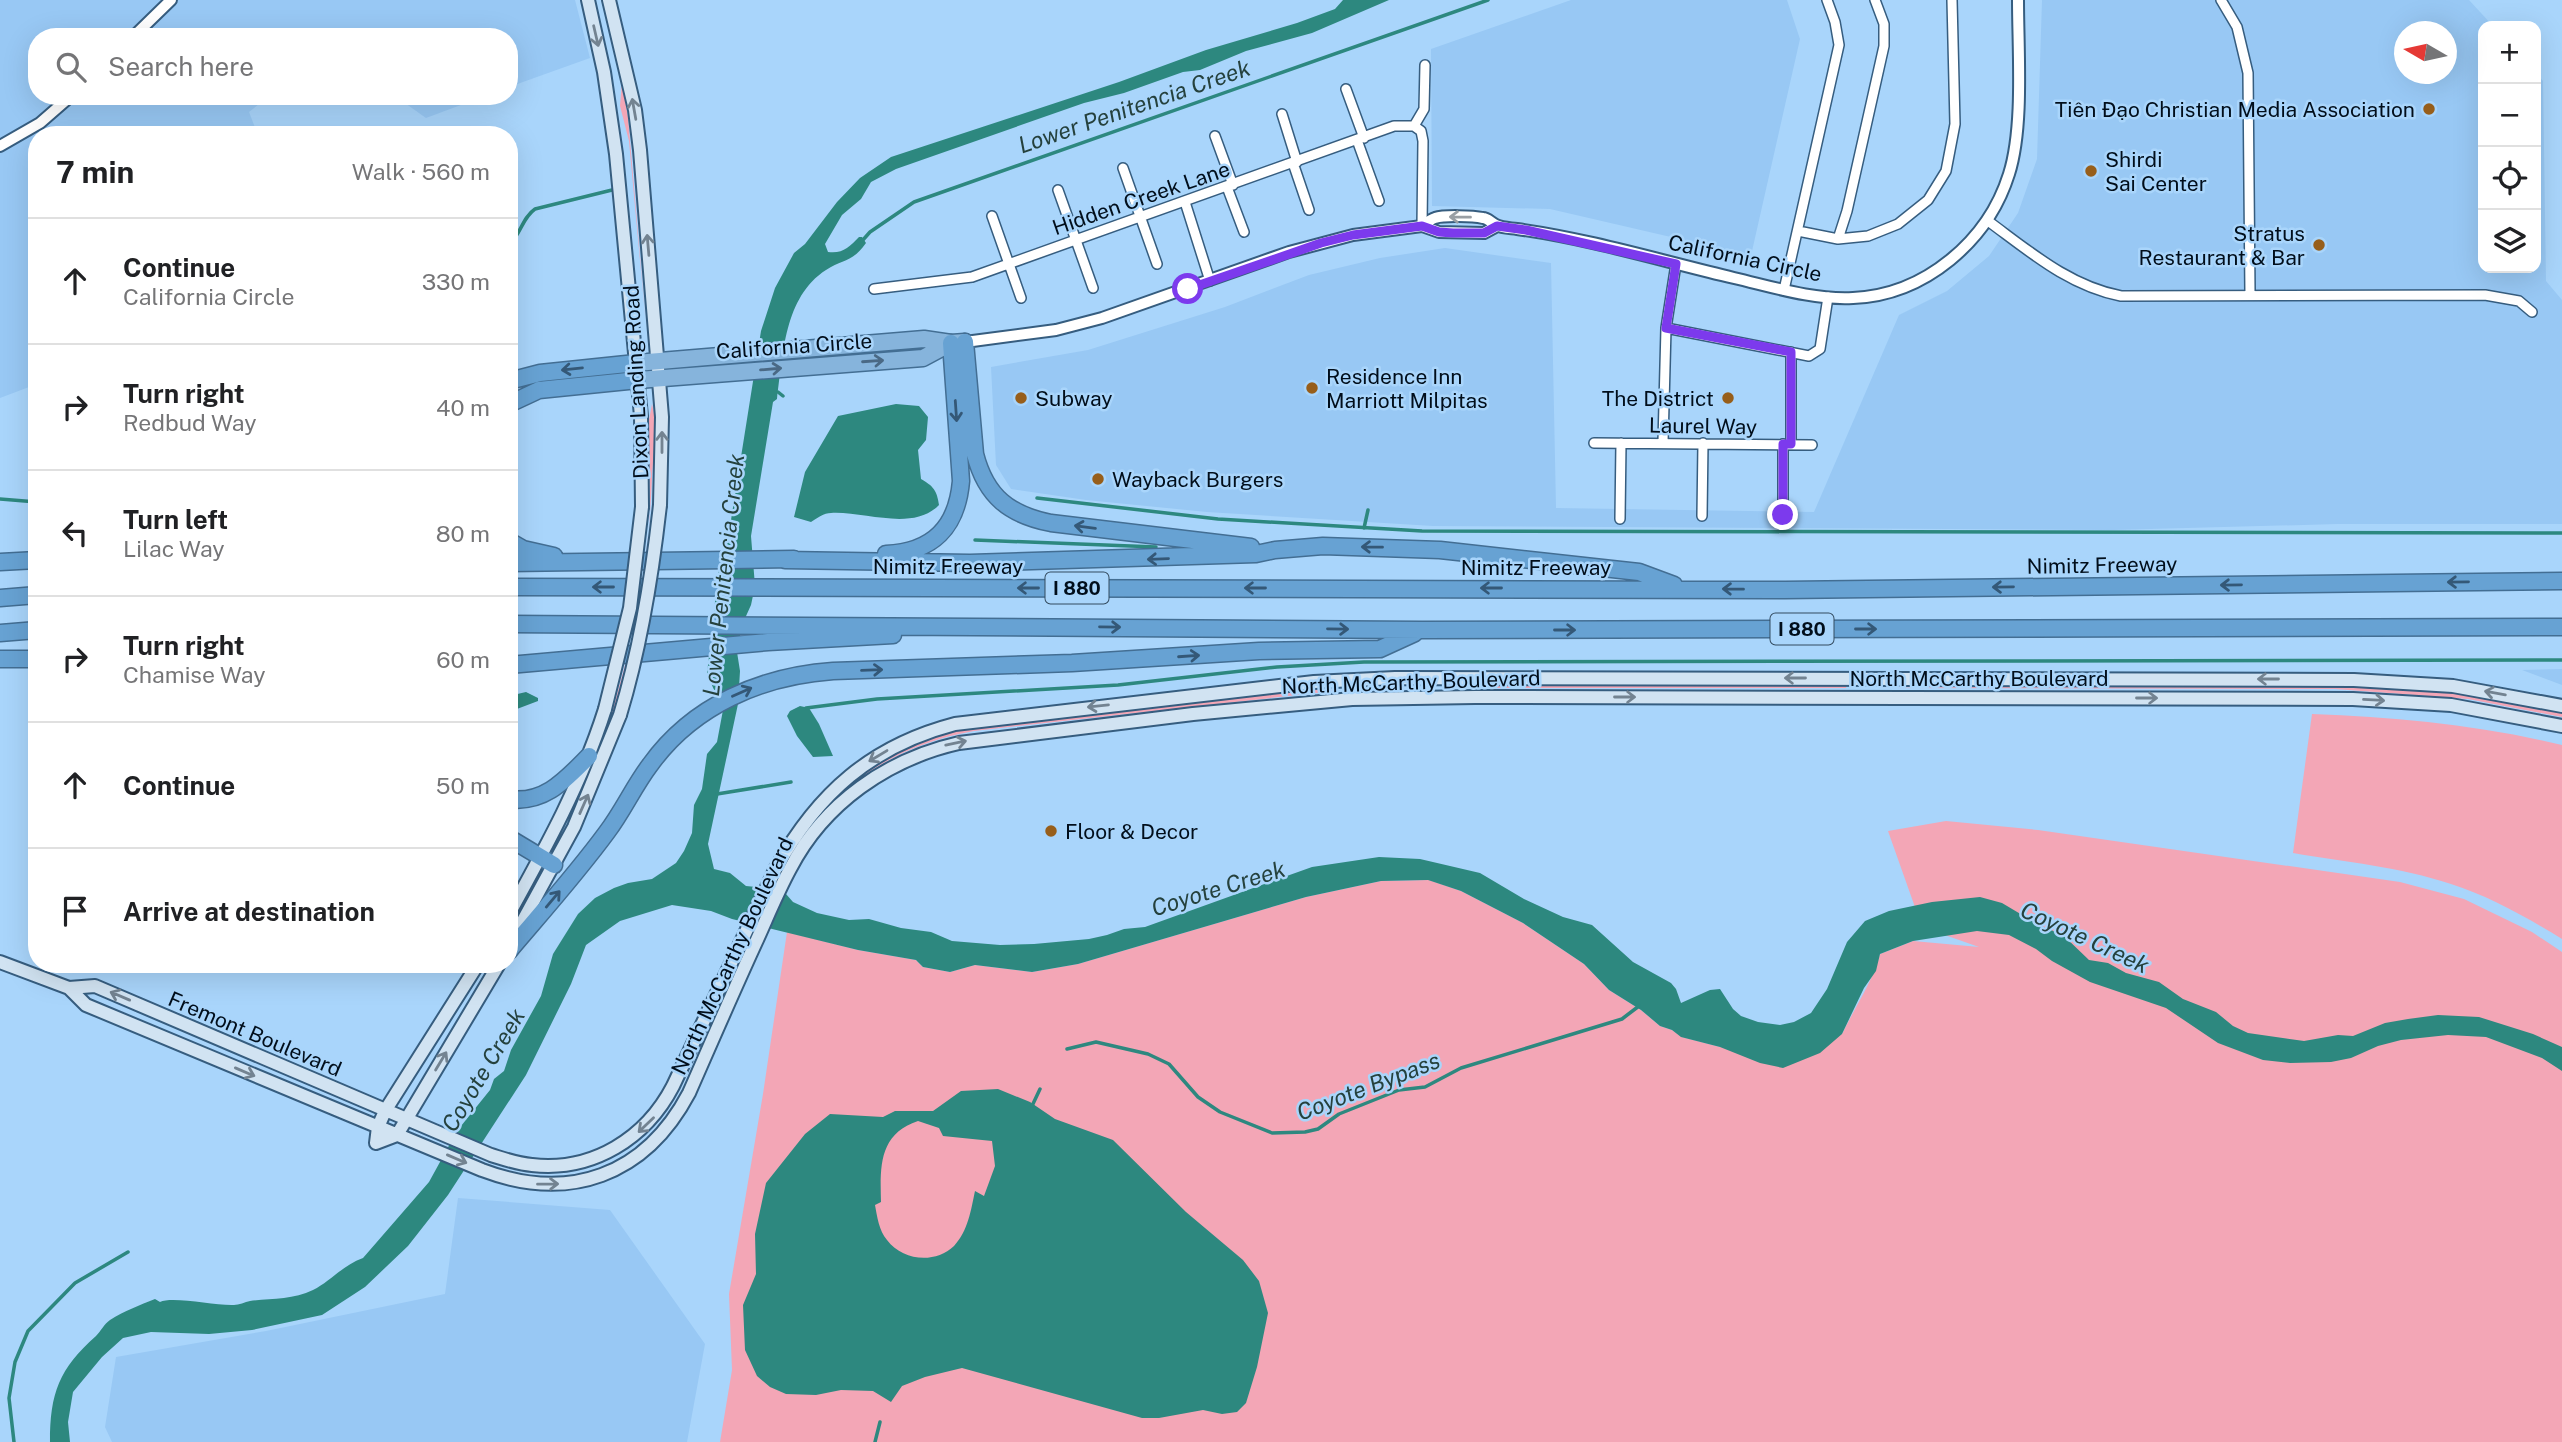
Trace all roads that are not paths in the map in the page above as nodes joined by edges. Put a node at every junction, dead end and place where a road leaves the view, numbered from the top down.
1 (171, 0) edge
2 (588, 0) edge
3 (609, 0) edge
4 (1828, 0) edge
5 (1875, 0) edge
6 (1952, 0) edge
7 (2018, 0) edge
8 (2221, 0) edge
9 (142, 28) edge
10 (1425, 65) dead end
11 (1346, 89) dead end
12 (61, 105) edge
13 (1282, 114) dead end
14 (35, 126) edge
15 (1414, 127) junction
16 (28, 130) edge
17 (1215, 136) dead end
18 (1360, 139) junction
19 (0, 146) edge
20 (1295, 163) junction
21 (1123, 168) dead end
22 (1230, 186) junction
23 (1058, 190) dead end
24 (1378, 201) dead end
25 (1185, 202) junction
26 (1309, 210) dead end
27 (992, 216) dead end
28 (1140, 216) junction
29 (1988, 221) junction
30 (1422, 226) junction
31 (1798, 231) junction
32 (1244, 232) dead end
33 (1075, 239) junction
34 (1838, 239) junction
35 (1009, 262) junction
36 (1157, 264) dead end
37 (1676, 264) junction
38 (1210, 281) junction
39 (1093, 288) dead end
40 (874, 289) dead end
41 (1784, 290) junction
42 (2250, 294) junction
43 (1021, 298) dead end
44 (1828, 298) junction
45 (2532, 312) dead end
46 (1666, 328) junction
47 (958, 342) junction
48 (1791, 352) junction
49 (658, 361) junction
50 (636, 362) junction
51 (738, 363) junction
52 (659, 378) junction
53 (518, 379) edge
54 (638, 380) junction
55 (518, 400) edge
56 (1663, 442) junction
57 (1594, 443) dead end
58 (1621, 443) junction
59 (1703, 443) junction
60 (1787, 444) junction
61 (1812, 445) dead end
62 (1783, 515) dead end
63 (1702, 516) dead end
64 (1620, 519) dead end
65 (518, 545) edge
66 (1275, 550) junction
67 (28, 560) edge
68 (785, 560) junction
69 (619, 561) junction
70 (0, 562) edge
71 (518, 563) edge
72 (2562, 581) edge
73 (518, 587) edge
74 (1682, 589) junction
75 (28, 596) edge
76 (0, 598) edge
77 (518, 624) edge
78 (1042, 626) junction
79 (2562, 627) edge
80 (1422, 630) junction
81 (28, 631) edge
82 (0, 633) edge
83 (0, 659) edge
84 (28, 659) edge
85 (518, 664) edge
86 (1586, 678) junction
87 (1863, 678) junction
88 (1190, 696) junction
89 (1586, 697) junction
90 (1863, 697) junction
91 (2562, 706) edge
92 (1193, 715) junction
93 (2562, 726) edge
94 (589, 756) junction
95 (518, 799) edge
96 (518, 843) edge
97 (547, 861) junction
98 (518, 901) edge
99 (518, 928) edge
100 (518, 938) edge
101 (0, 962) edge
102 (28, 973) edge
103 (29, 973) edge
104 (472, 973) edge
105 (494, 973) edge
106 (69, 988) junction
107 (666, 1101) junction
108 (680, 1110) junction
109 (385, 1111) junction
110 (406, 1119) junction
111 (377, 1126) junction
112 (397, 1135) junction

1 - 9 street
2 -> 50 main road, Dixon Landing Road
49 -> 3 main road, Dixon Landing Road
4 - 31 street
5 - 34 street
6 - 34 street
7 - 29 street, California Circle
8 - 42 street
10 - 15 street
11 - 18 street
12 - 14 street
13 - 20 street
15 - 18 street, Hidden Creek Lane
15 - 30 street
16 - 19 street
17 - 22 street
18 - 20 street, Hidden Creek Lane
18 - 24 street
20 - 22 street, Hidden Creek Lane
20 - 26 street
21 - 28 street
22 - 25 street, Hidden Creek Lane
22 - 32 street
23 - 33 street
25 - 28 street, Hidden Creek Lane
25 - 38 street
27 - 35 street
28 - 33 street, Hidden Creek Lane
28 - 36 street
29 - 42 street
29 - 44 street, California Circle
30 - 37 street, California Circle
30 - 38 street, California Circle
31 - 34 street
31 - 41 street
33 - 35 street, Hidden Creek Lane
33 - 39 street
35 - 40 street, Hidden Creek Lane
35 - 43 street
37 - 41 street, California Circle
37 - 46 street
38 - 47 street, California Circle
41 - 44 street, California Circle
42 - 45 street
44 - 48 street
46 - 48 street
46 - 56 street
47 - 51 highway, California Circle
51 -> 47 highway, California Circle
66 -> 47 highway
47 -> 68 highway
48 - 60 street
49 - 50 highway, California Circle
49 - 51 highway, California Circle
49 - 52 main road, Dixon Landing Road
50 -> 53 highway
50 - 54 main road, Dixon Landing Road
51 - 52 highway, California Circle
52 - 54 highway, California Circle
97 -> 52 main road, Dixon Landing Road, bridge
54 - 55 highway
54 - 94 main road, Dixon Landing Road, bridge
56 - 58 street, Laurel Way
56 - 59 street, Laurel Way
57 - 58 street, Laurel Way
58 - 64 street
59 - 60 street, Laurel Way
59 - 63 street
60 - 61 street, Laurel Way
60 - 62 street
65 - 69 highway
66 -> 68 highway
74 -> 66 highway
67 - 70 highway
68 - 69 highway
69 - 71 highway
72 -> 74 highway, Nimitz Freeway / I 880
74 -> 73 highway, Nimitz Freeway / I 880
75 - 76 highway
77 - 78 highway, I 880
78 -> 80 highway, I 880
78 - 85 highway
80 -> 79 highway, I 880
100 -> 80 highway
81 - 82 highway
83 - 84 highway
87 -> 86 main road, North McCarthy Boulevard
86 - 88 main road, North McCarthy Boulevard
86 - 89 main road
87 - 90 main road
91 -> 87 main road, North McCarthy Boulevard
88 - 92 main road
88 -> 107 main road, North McCarthy Boulevard
89 -> 90 main road, North McCarthy Boulevard
89 - 92 main road, North McCarthy Boulevard
90 -> 93 main road, North McCarthy Boulevard
108 -> 92 main road, North McCarthy Boulevard
94 - 95 highway
94 - 97 main road, Dixon Landing Road
96 - 97 highway
97 - 98 main road, Dixon Landing Road
97 - 99 main road, Dixon Landing Road
101 - 102 main road, Fremont Boulevard
103 - 106 main road, Fremont Boulevard
104 - 109 main road
110 -> 105 main road
109 -> 106 main road, Fremont Boulevard
106 -> 111 main road, Fremont Boulevard
107 - 108 main road
107 -> 110 main road, North McCarthy Boulevard
112 -> 108 main road, North McCarthy Boulevard
109 - 110 main road, North McCarthy Boulevard
109 - 111 main road
110 - 112 main road
111 - 112 main road

